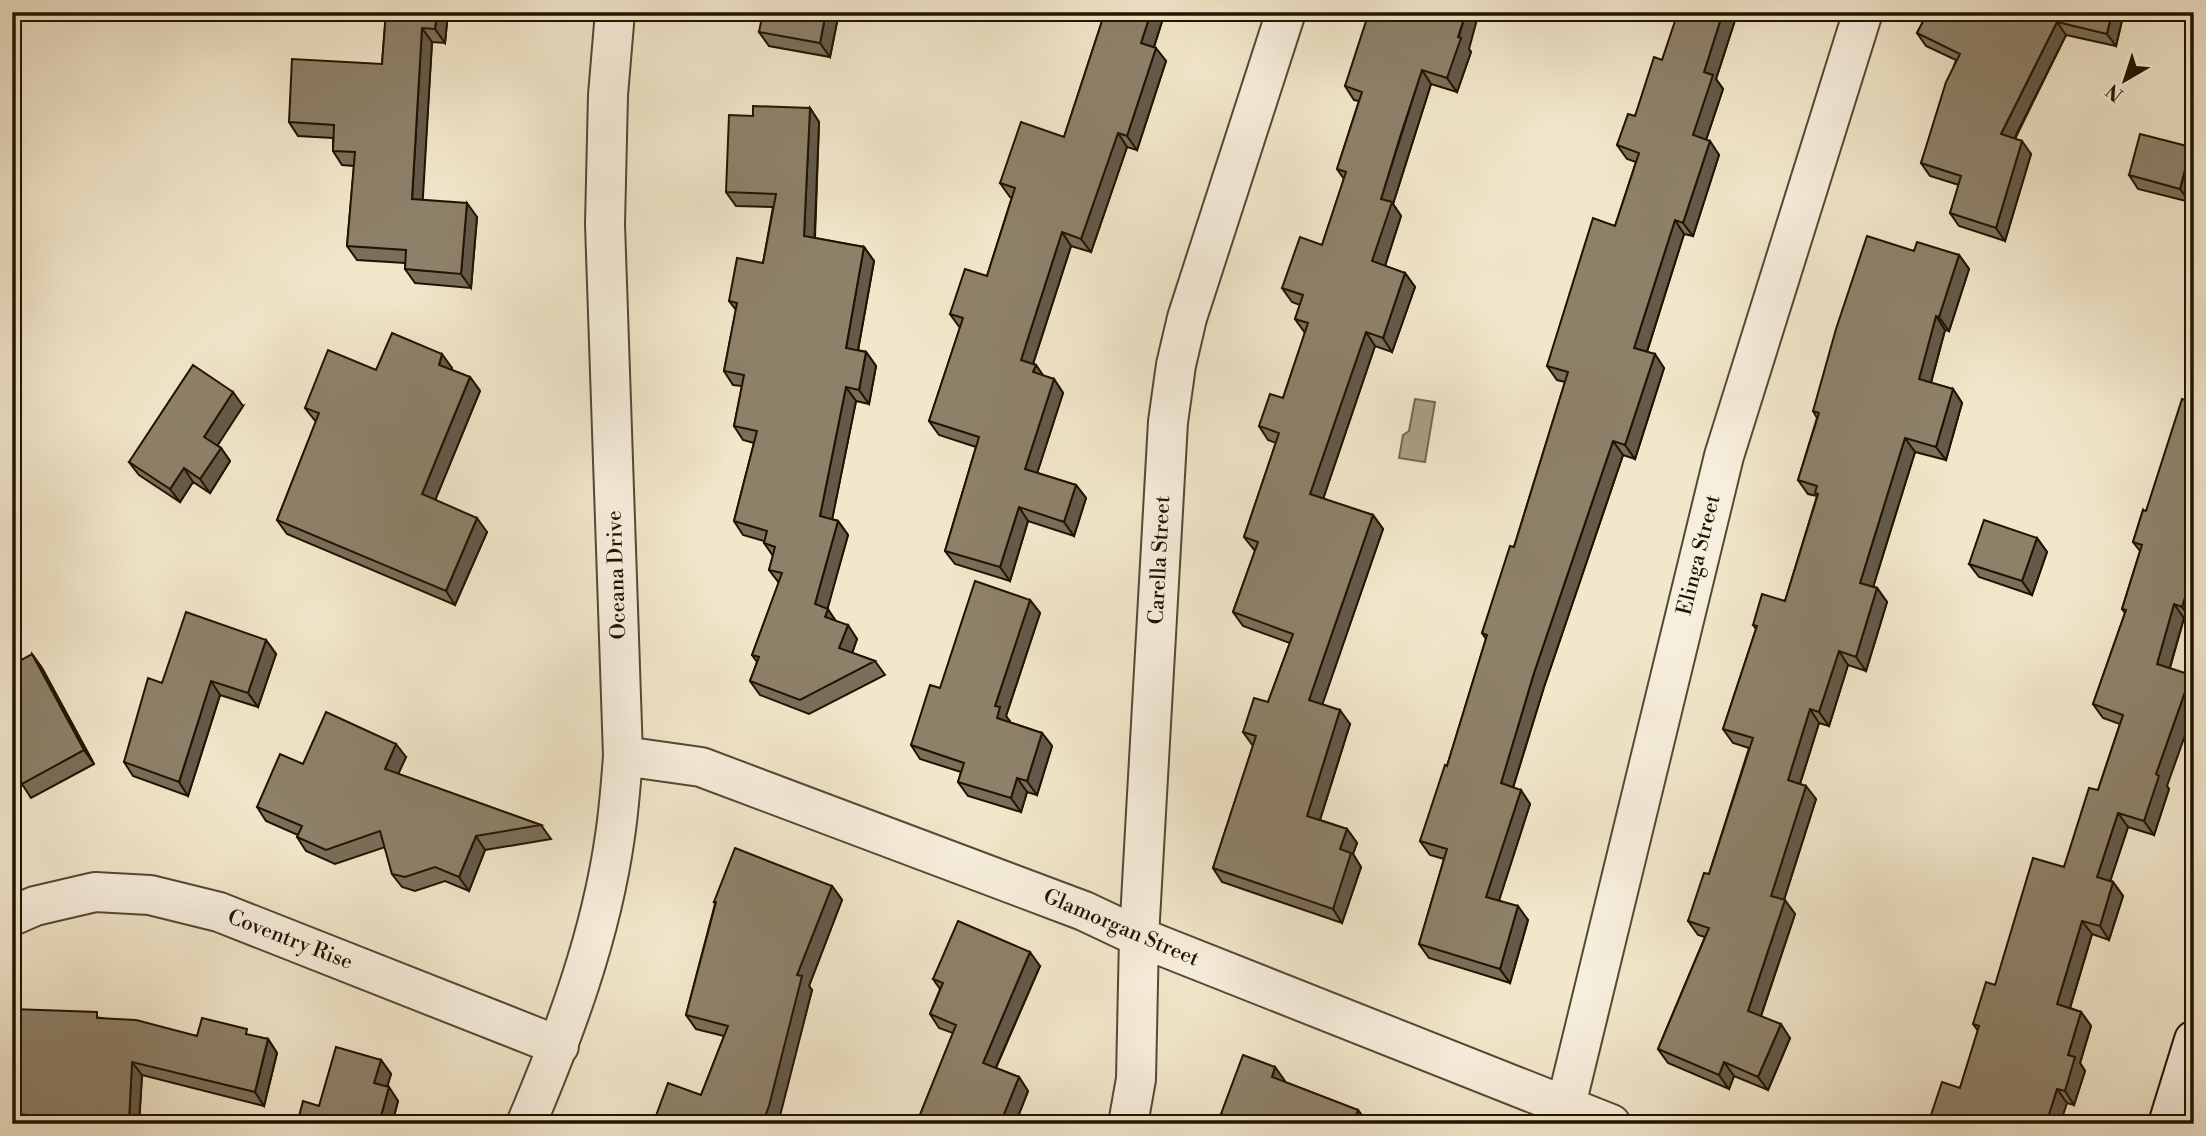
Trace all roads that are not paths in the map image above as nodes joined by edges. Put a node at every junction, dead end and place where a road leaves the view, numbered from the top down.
1 (615, 12) edge
2 (1286, 12) edge
3 (1863, 12) edge
4 (624, 756) junction
5 (12, 916) edge
6 (1139, 937) junction
7 (2194, 1040) edge
8 (559, 1046) junction
9 (1566, 1105) junction
10 (526, 1124) edge
11 (1128, 1124) edge
12 (1611, 1124) edge
13 (2168, 1124) edge

1 - 4 street, Oceana Drive
2 - 6 street, Carella Street
3 - 9 street, Elinga Street
4 - 6 street, Glamorgan Street
4 - 8 street, Oceana Drive
5 - 8 street, Coventry Rise
6 - 9 street, Glamorgan Street
6 - 11 street, Carella Street
7 - 13 street
8 - 10 street, Oceana Drive
9 - 12 street, Glamorgan Street

